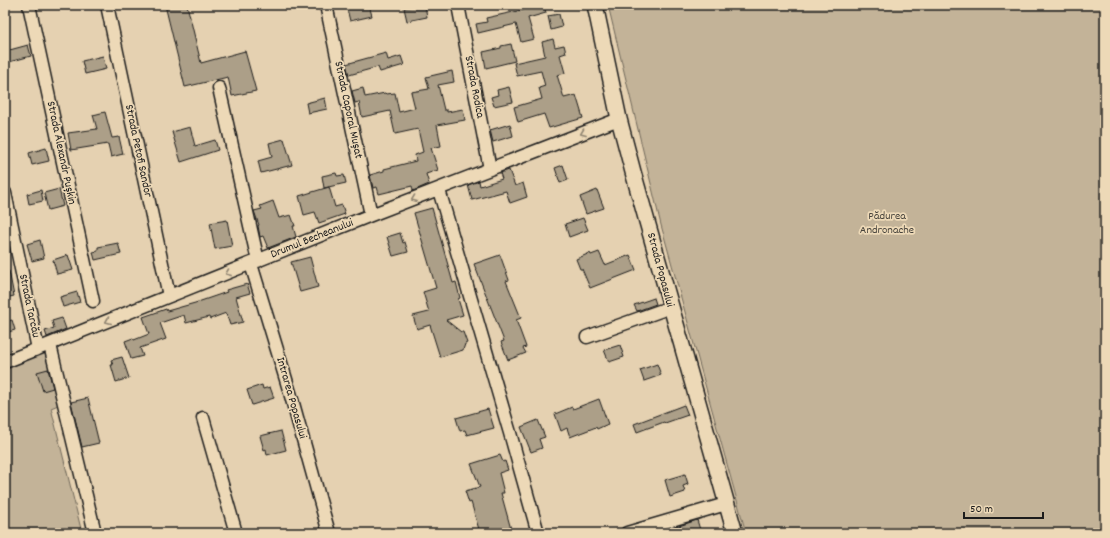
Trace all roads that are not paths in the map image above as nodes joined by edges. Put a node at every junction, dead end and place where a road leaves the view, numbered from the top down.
1 (29, 5) edge
2 (107, 5) edge
3 (326, 5) edge
4 (458, 5) edge
5 (595, 5) edge
6 (219, 88) dead end
7 (619, 119) junction
8 (490, 170) junction
9 (439, 190) junction
10 (5, 193) edge
11 (371, 215) junction
12 (254, 262) junction
13 (169, 296) junction
14 (94, 301) dead end
15 (670, 307) junction
16 (587, 337) dead end
17 (50, 344) junction
18 (38, 349) junction
19 (5, 362) edge
20 (203, 418) dead end
21 (726, 504) junction
22 (95, 533) edge
23 (236, 533) edge
24 (329, 533) edge
25 (538, 533) edge
26 (626, 533) edge
27 (735, 533) edge

1 - 14 street, Strada Alexandr Pușkin
2 - 13 street, Strada Petofi Sandor
3 - 11 street, Strada Caporal Mușat
4 - 8 street, Strada Rodica
5 - 7 street, Strada Popasului
6 - 12 street, Intrarea Popasului
7 -> 8 street, Drumul Becheanului
7 - 15 street, Strada Popasului
8 - 9 street, Drumul Becheanului
9 -> 11 street, Drumul Becheanului
9 - 25 street
10 - 18 street, Strada Tarcău
11 - 12 street, Drumul Becheanului
12 -> 13 street, Drumul Becheanului
12 - 24 street, Intrarea Popasului
13 -> 17 street, Drumul Becheanului
15 - 16 street
15 - 21 street, Strada Popasului
17 - 18 street, Drumul Becheanului
17 - 22 street
18 - 19 street, Drumul Becheanului
20 - 23 street
21 - 26 street
21 - 27 street, Strada Popasului

